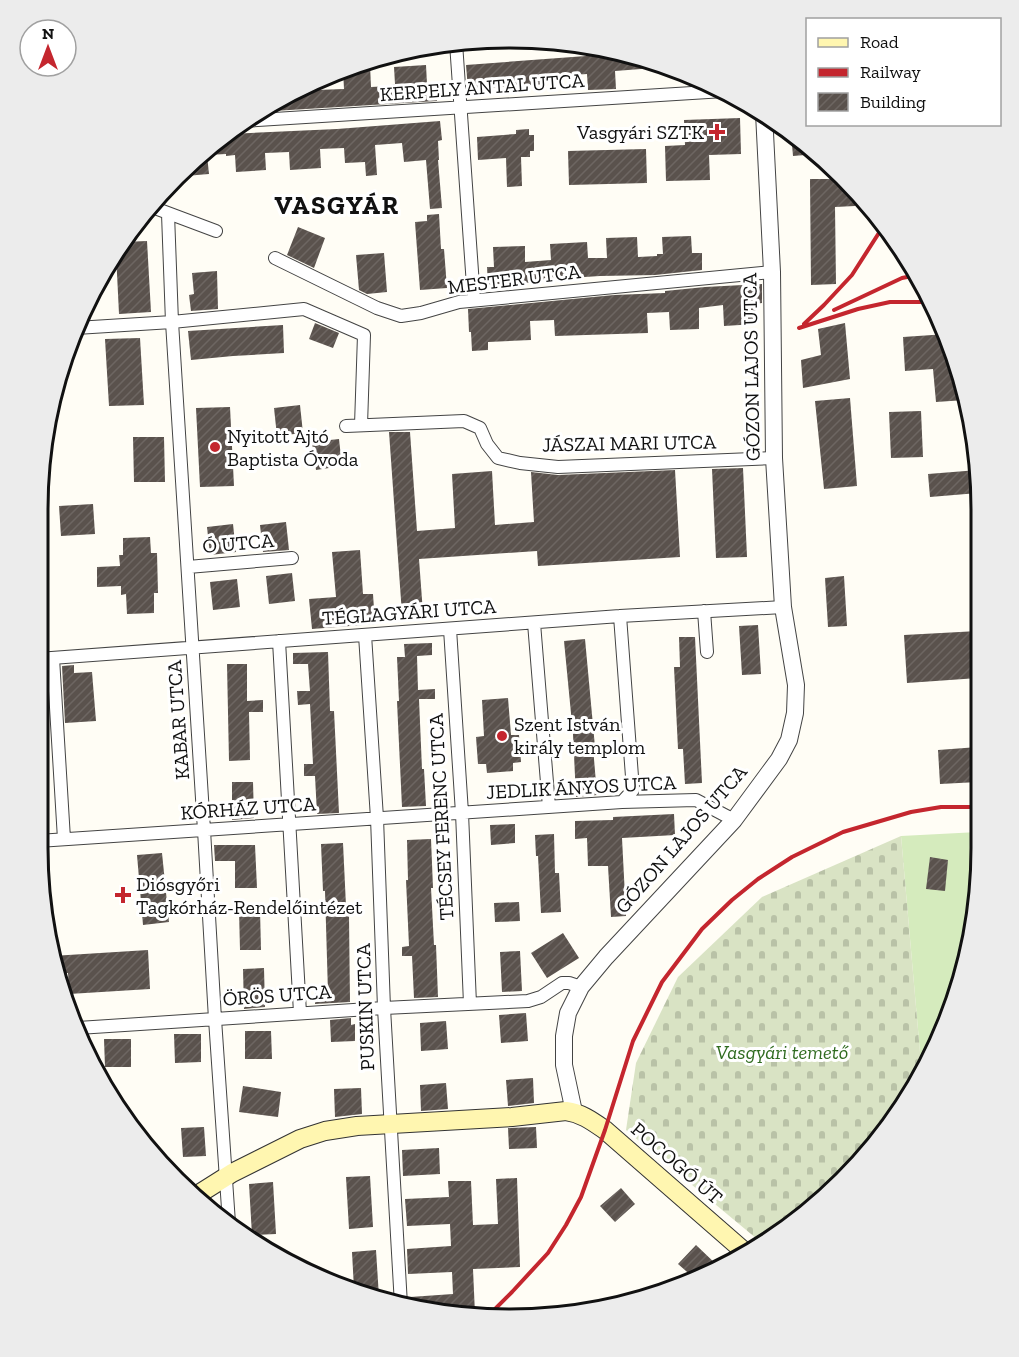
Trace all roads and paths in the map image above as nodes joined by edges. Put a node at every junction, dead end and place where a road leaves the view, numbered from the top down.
1 (457, 51) edge
2 (706, 92) edge
3 (460, 108) junction
4 (263, 120) edge
5 (765, 125) edge
6 (159, 210) edge
7 (168, 214) junction
8 (216, 231) dead end
9 (274, 258) dead end
10 (772, 272) junction
11 (474, 300) junction
12 (172, 322) junction
13 (86, 327) edge
14 (361, 425) junction
15 (346, 426) dead end
16 (774, 458) junction
17 (292, 558) dead end
18 (188, 567) junction
19 (783, 607) junction
20 (704, 611) junction
21 (620, 616) junction
22 (534, 622) junction
23 (450, 629) junction
24 (365, 635) junction
25 (279, 641) junction
26 (193, 648) junction
27 (707, 652) dead end
28 (48, 658) edge
29 (53, 658) junction
30 (622, 802) junction
31 (549, 807) junction
32 (462, 813) junction
33 (378, 818) junction
34 (734, 820) junction
35 (290, 824) junction
36 (204, 830) junction
37 (64, 839) junction
38 (48, 841) edge
39 (581, 987) junction
40 (470, 1004) junction
41 (384, 1008) junction
42 (300, 1013) junction
43 (215, 1019) junction
44 (85, 1028) edge
45 (574, 1112) junction
46 (390, 1124) junction
47 (227, 1177) junction
48 (203, 1192) edge
49 (229, 1214) edge
50 (739, 1247) edge
51 (400, 1296) edge

1 - 3 street
2 - 3 street, KERPELY ANTAL UTCA
3 - 4 street, KERPELY ANTAL UTCA
3 - 11 street
5 - 10 street, GÓZON LAJOS UTCA
6 - 7 street
7 - 8 street
7 - 12 street, KABAR UTCA
9 - 11 street, MESTER UTCA
10 - 11 street, MESTER UTCA
10 - 16 street, GÓZON LAJOS UTCA
12 - 13 street
12 - 14 street
12 - 18 street, KABAR UTCA
14 - 15 street, JÁSZAI MARI UTCA
14 - 16 street, JÁSZAI MARI UTCA
16 - 19 street, GÓZON LAJOS UTCA
17 - 18 street, Ó UTCA
18 - 26 street, KABAR UTCA
19 - 20 street, TÉGLAGYÁRI UTCA
19 - 34 street, GÓZON LAJOS UTCA
20 - 21 street, TÉGLAGYÁRI UTCA
20 - 27 street
21 - 22 street, TÉGLAGYÁRI UTCA
21 - 30 street
22 - 23 street, TÉGLAGYÁRI UTCA
22 - 31 street
23 - 24 street, TÉGLAGYÁRI UTCA
23 - 32 street, TÉCSEY FERENC UTCA
24 - 25 street, TÉGLAGYÁRI UTCA
24 - 33 street, PUSKIN UTCA
25 - 26 street, TÉGLAGYÁRI UTCA
25 - 35 street
26 - 29 street, TÉGLAGYÁRI UTCA
26 - 36 street, KABAR UTCA
28 - 29 street, TÉGLAGYÁRI UTCA
29 - 37 street
30 - 31 street, JEDLIK ÁNYOS UTCA
30 - 34 street, JEDLIK ÁNYOS UTCA
31 - 32 street, JEDLIK ÁNYOS UTCA
32 - 33 street, KÓRHÁZ UTCA
32 - 40 street, TÉCSEY FERENC UTCA
33 - 35 street, KÓRHÁZ UTCA
33 - 41 street, PUSKIN UTCA
34 - 39 street, GÓZON LAJOS UTCA
35 - 36 street, KÓRHÁZ UTCA
35 - 42 street
36 - 37 street, KÓRHÁZ UTCA
36 - 43 street, KABAR UTCA
37 - 38 street, KÓRHÁZ UTCA
39 - 40 street, ÖRÖS UTCA
39 - 45 street, GÓZON LAJOS UTCA
40 - 41 street, ÖRÖS UTCA
41 - 42 street, ÖRÖS UTCA
41 - 46 street, PUSKIN UTCA
42 - 43 street, ÖRÖS UTCA
43 - 44 street, ÖRÖS UTCA
43 - 47 street, KABAR UTCA
45 - 46 main road
45 - 50 main road, POCOGÓ ÚT
46 - 47 main road
46 - 51 street, PUSKIN UTCA
47 - 48 main road
47 - 49 street, KABAR UTCA

